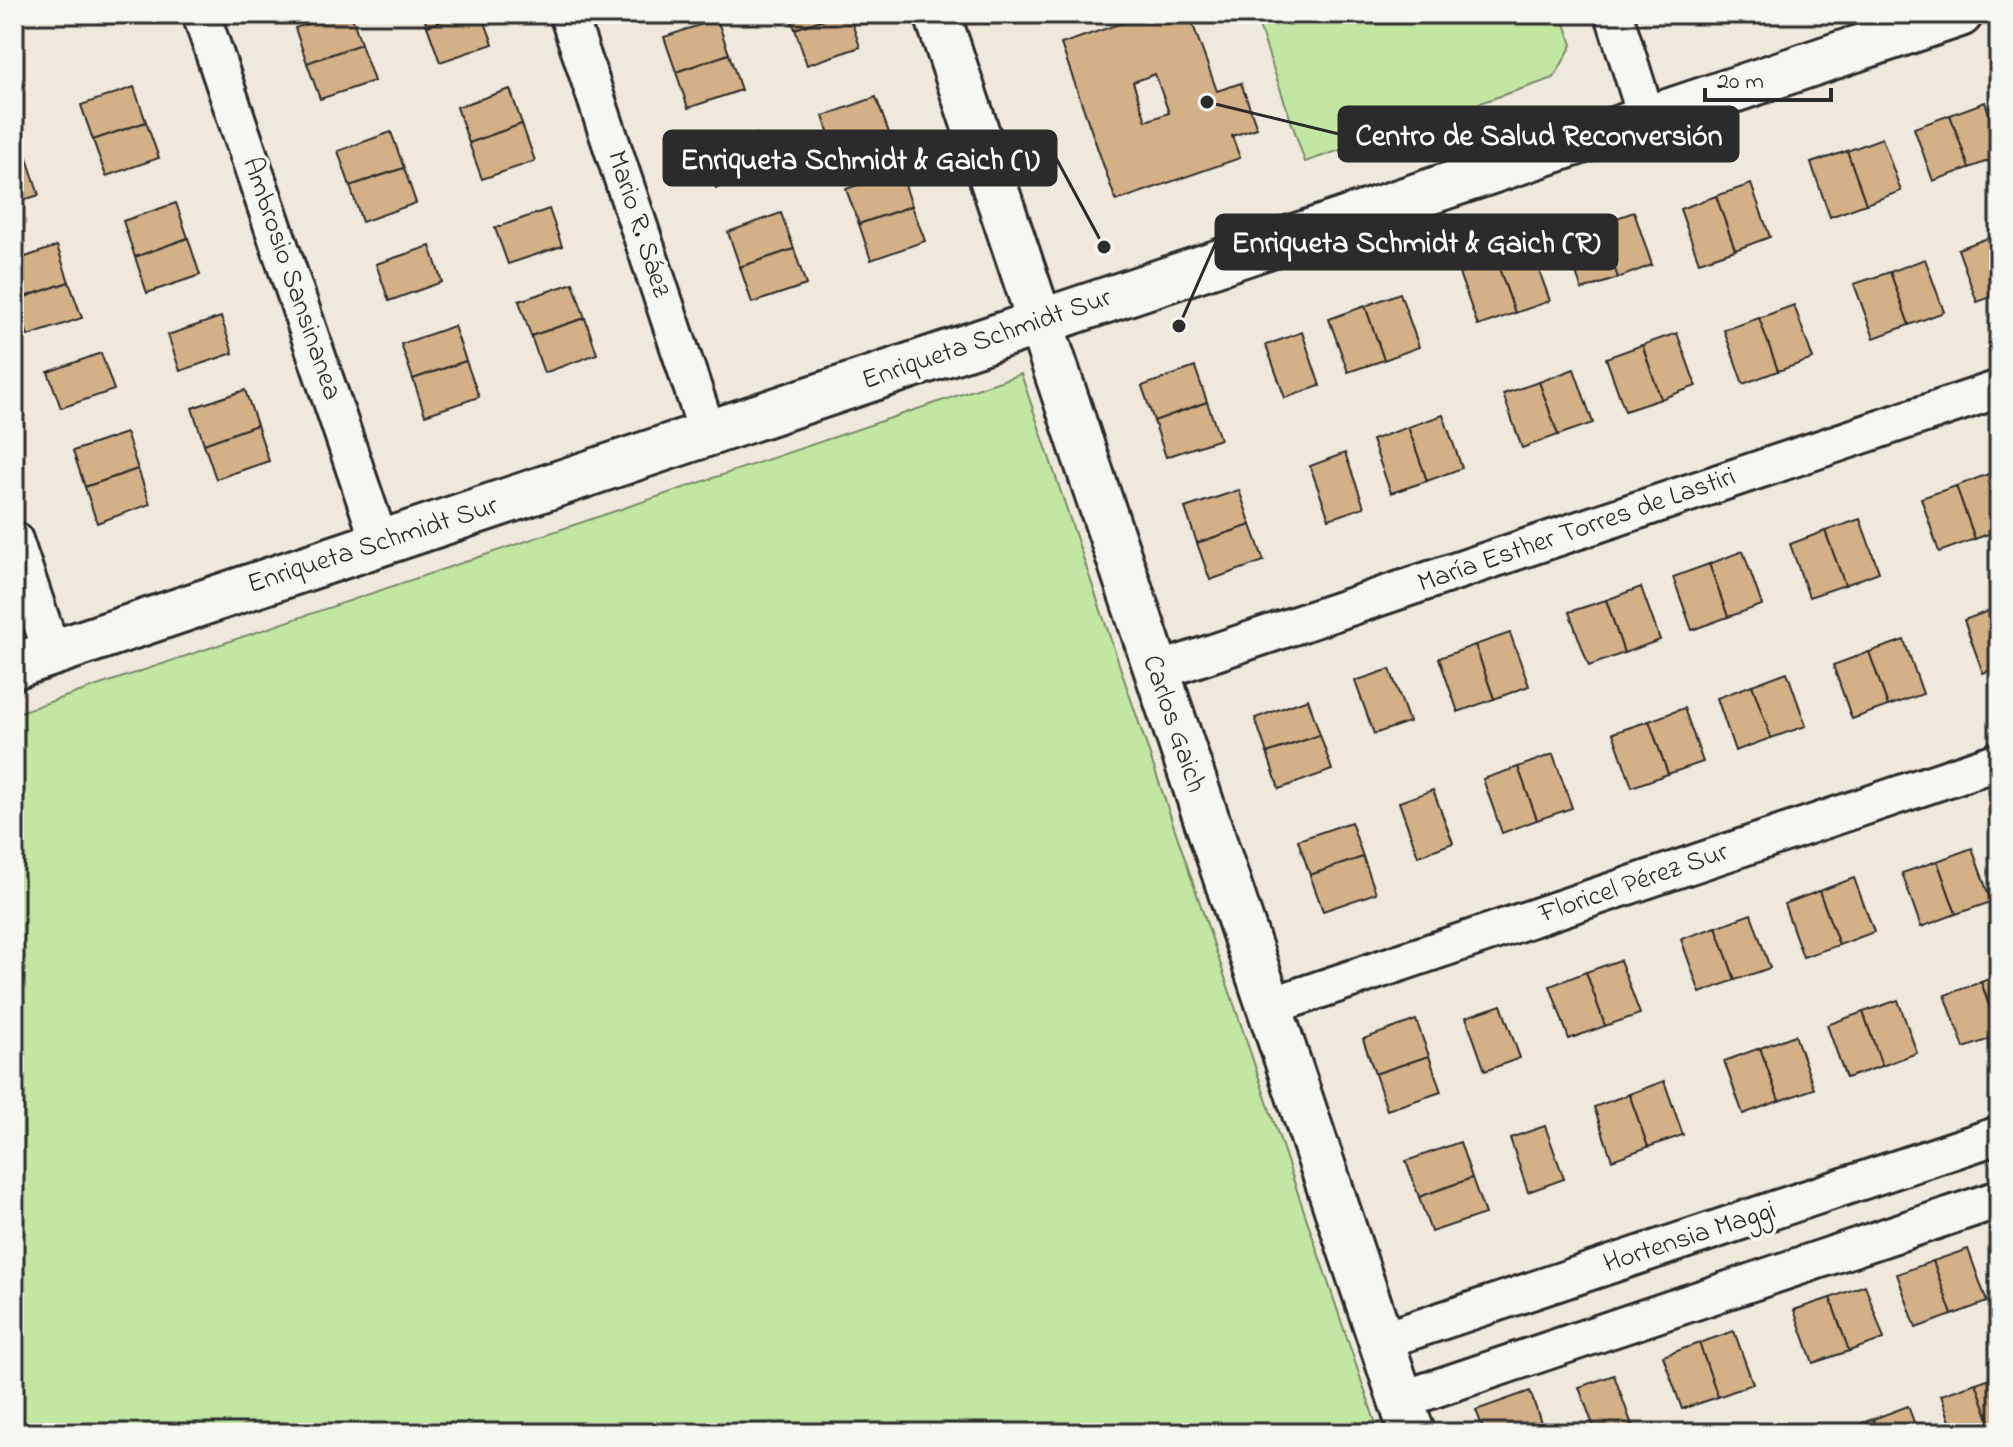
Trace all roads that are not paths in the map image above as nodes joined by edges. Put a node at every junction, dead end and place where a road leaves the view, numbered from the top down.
1 (201, 14) edge
2 (568, 14) edge
3 (937, 14) edge
4 (1614, 14) edge
5 (1960, 14) edge
6 (1647, 119) junction
7 (1038, 324) junction
8 (1999, 389) edge
9 (708, 434) junction
10 (14, 540) edge
11 (380, 543) junction
12 (33, 660) edge
13 (1156, 672) junction
14 (1999, 761) edge
15 (1268, 1007) junction
16 (1999, 1135) edge
17 (1999, 1199) edge
18 (1381, 1341) junction
19 (1406, 1417) edge

1 - 11 street, Ambrosio Sansinanea
2 - 9 street, Mario R. Sáez
3 - 7 street, Carlos Gaich
4 - 6 street
5 - 6 street, Enriqueta Schmidt Sur
6 - 7 street, Enriqueta Schmidt Sur
7 - 9 street, Enriqueta Schmidt Sur
7 - 13 street, Carlos Gaich
8 - 13 street, María Esther Torres de Lastiri
9 - 11 street, Enriqueta Schmidt Sur
10 - 12 street
11 - 12 street, Enriqueta Schmidt Sur
13 - 15 street, Carlos Gaich
14 - 15 street, Floricel Pérez Sur
15 - 18 street, Carlos Gaich
16 - 18 street, Hortensia Maggi
17 - 19 street
18 - 19 street, Carlos Gaich

